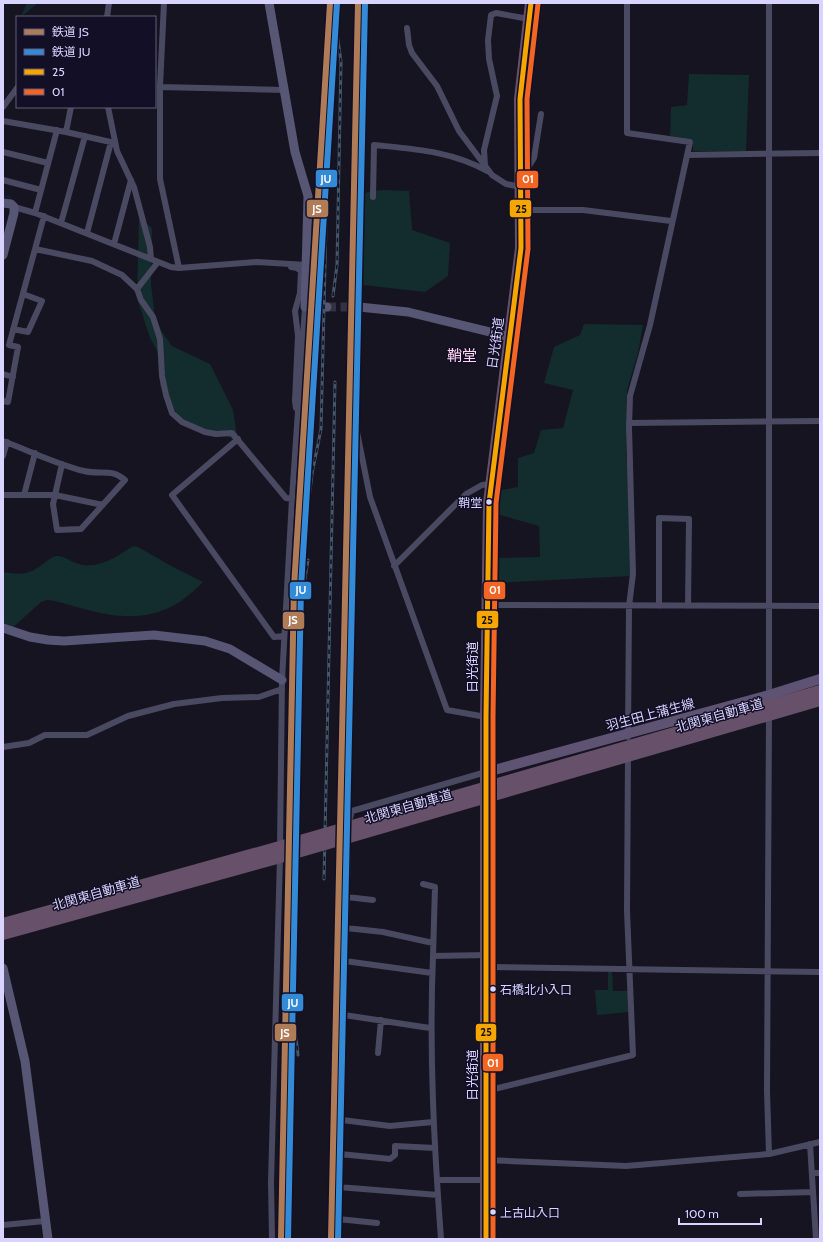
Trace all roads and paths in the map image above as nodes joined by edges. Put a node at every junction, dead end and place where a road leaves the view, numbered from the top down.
1 (109, 3) edge
2 (164, 3) edge
3 (269, 3) edge
4 (531, 3) edge
5 (627, 3) edge
6 (769, 3) edge
7 (107, 16) edge
8 (529, 19) junction
9 (407, 28) dead end
10 (160, 87) junction
11 (16, 90) edge
12 (284, 90) junction
13 (3, 106) edge
14 (71, 108) edge
15 (108, 108) edge
16 (541, 114) dead end
17 (3, 121) edge
18 (57, 130) junction
19 (66, 132) junction
20 (84, 136) junction
21 (113, 143) junction
22 (3, 152) edge
23 (820, 153) edge
24 (768, 154) junction
25 (687, 155) junction
26 (48, 163) junction
27 (487, 169) junction
28 (3, 180) edge
29 (131, 180) junction
30 (521, 183) junction
31 (41, 190) junction
32 (373, 197) dead end
33 (3, 203) edge
34 (14, 207) junction
35 (522, 210) junction
36 (35, 212) junction
37 (44, 216) junction
38 (671, 221) junction
39 (61, 223) junction
40 (87, 233) junction
41 (114, 244) junction
42 (35, 249) junction
43 (3, 255) edge
44 (155, 260) junction
45 (244, 263) junction
46 (307, 265) junction
47 (179, 268) junction
48 (137, 289) junction
49 (23, 294) junction
50 (305, 307) junction
51 (327, 307) tunnel mouth
52 (359, 307) tunnel mouth
53 (13, 329) junction
54 (510, 337) junction
55 (6, 344) edge
56 (3, 374) edge
57 (13, 376) junction
58 (3, 401) edge
59 (298, 417) junction
60 (768, 421) junction
61 (820, 421) edge
62 (629, 423) junction
63 (356, 427) dead end
64 (238, 439) junction
65 (5, 441) edge
66 (34, 453) junction
67 (3, 456) edge
68 (62, 464) junction
69 (490, 484) junction
70 (3, 495) edge
71 (24, 495) junction
72 (55, 495) junction
73 (292, 499) junction
74 (103, 505) junction
75 (394, 566) junction
76 (487, 605) junction
77 (629, 606) junction
78 (659, 606) junction
79 (688, 606) junction
80 (769, 606) junction
81 (820, 606) edge
82 (3, 628) edge
83 (284, 636) junction
84 (820, 679) edge
85 (282, 684) junction
86 (820, 691) edge
87 (769, 695) junction
88 (820, 700) edge
89 (820, 706) edge
90 (486, 718) junction
91 (770, 720) junction
92 (628, 734) junction
93 (3, 747) edge
94 (628, 762) junction
95 (486, 772) junction
96 (486, 798) junction
97 (350, 818) dead end
98 (348, 846) dead end
99 (279, 860) junction
100 (424, 884) dead end
101 (347, 897) junction
102 (373, 900) dead end
103 (3, 924) edge
104 (346, 928) junction
105 (3, 934) edge
106 (3, 937) edge
107 (433, 942) junction
108 (433, 956) junction
109 (345, 961) junction
110 (487, 961) junction
111 (3, 968) edge
112 (629, 969) junction
113 (769, 971) junction
114 (820, 972) edge
115 (432, 973) junction
116 (344, 1015) junction
117 (381, 1020) junction
118 (430, 1028) junction
119 (378, 1053) dead end
120 (486, 1091) junction
121 (342, 1120) junction
122 (433, 1122) junction
123 (820, 1142) edge
124 (810, 1144) junction
125 (436, 1148) junction
126 (340, 1154) junction
127 (769, 1154) junction
128 (486, 1160) junction
129 (820, 1172) edge
130 (812, 1173) junction
131 (438, 1180) junction
132 (486, 1180) junction
133 (338, 1187) junction
134 (813, 1192) junction
135 (740, 1194) dead end
136 (438, 1195) junction
137 (338, 1219) junction
138 (45, 1221) junction
139 (377, 1223) dead end
140 (3, 1225) edge
141 (48, 1239) edge
142 (272, 1239) edge
143 (337, 1239) edge
144 (441, 1239) edge
145 (486, 1239) edge
146 (816, 1239) edge

1 - 7 street
2 - 10 street
3 - 12 street
4 - 8 highway, 日光街道
5 - 25 street
6 - 24 street
8 - 27 street
8 - 30 highway, 日光街道
9 - 27 street
10 - 12 street
10 - 47 street
11 - 13 street
12 - 46 street
14 - 19 street
15 - 21 street
16 - 30 street
17 - 18 street
18 - 19 street
18 - 26 street
19 - 20 street
20 - 21 street
20 - 39 street
21 - 29 street
21 - 40 street
22 - 26 street
23 - 24 street
24 - 25 street
24 - 60 street
25 - 38 street
26 - 31 street
27 - 30 street
27 - 32 street
28 - 31 street
29 - 41 street
29 - 44 street
30 - 35 highway, 日光街道
31 - 36 street
33 - 34 street
34 - 36 street
34 - 43 street
35 - 38 street
35 - 54 highway, 日光街道
36 - 37 street
37 - 39 street
37 - 42 street
38 - 62 street
39 - 40 street
40 - 41 street
41 - 44 street
42 - 48 street
42 - 49 street
44 - 47 street
44 - 48 street
45 - 46 street
45 - 47 street
45 - 59 street
46 - 50 street
48 - 64 street
49 - 53 street
49 - 53 street
50 - 51 street
50 - 59 street
52 - 54 street
53 - 55 street
54 - 69 highway, 日光街道
55 - 57 street
56 - 57 street
57 - 58 street
59 - 73 street
60 - 61 street
60 - 62 street
60 - 80 street
62 - 77 street
63 - 75 street
64 - 73 street
64 - 83 street
65 - 66 street
65 - 67 street
66 - 68 street
66 - 71 street
68 - 72 street
68 - 74 street
69 - 75 street
69 - 76 highway, 日光街道
70 - 71 street
71 - 72 street
72 - 74 street
72 - 74 street
73 - 83 street
75 - 90 street
76 - 77 street
76 - 90 highway, 日光街道
77 - 78 street
77 - 92 street
78 - 79 street
78 - 79 street
79 - 80 street
80 - 81 street
80 - 87 street
82 - 85 street
83 - 85 street
84 - 87 main road, 羽生田上蒲生線
85 - 93 street
85 - 99 street
86 - 103 highway, 北関東自動車道, bridge
87 - 91 street
87 - 92 main road, 羽生田上蒲生線
88 - 105 highway, 北関東自動車道, bridge
89 - 91 main road
90 - 95 highway, 日光街道
91 - 94 main road
91 - 113 street
92 - 94 street
92 - 95 main road, 羽生田上蒲生線
94 - 96 main road
94 - 112 street
95 - 96 highway, 日光街道
95 - 97 street
96 - 110 highway, 日光街道
98 - 101 street
99 - 106 street
99 - 142 street
100 - 107 street
101 - 102 street
101 - 104 street
104 - 107 street
104 - 109 street
107 - 108 street
108 - 110 street
108 - 115 street
109 - 115 street
109 - 116 street
110 - 112 street
110 - 120 highway, 日光街道
111 - 138 street
112 - 113 street
112 - 120 street
113 - 114 street
113 - 127 street
115 - 118 street
116 - 117 street
116 - 121 street
117 - 118 street
117 - 119 street
118 - 122 street
120 - 128 highway, 日光街道
121 - 122 street
121 - 126 street
122 - 125 street
123 - 124 street
124 - 127 street
124 - 130 street
125 - 126 street
125 - 131 street
126 - 133 street
127 - 128 street
128 - 132 highway, 日光街道
129 - 130 street
130 - 134 street
131 - 132 street
131 - 136 street
132 - 145 highway, 日光街道
133 - 136 street
133 - 137 street
134 - 135 street
134 - 146 street
136 - 144 street
137 - 139 street
137 - 143 street
138 - 140 street
138 - 141 street

